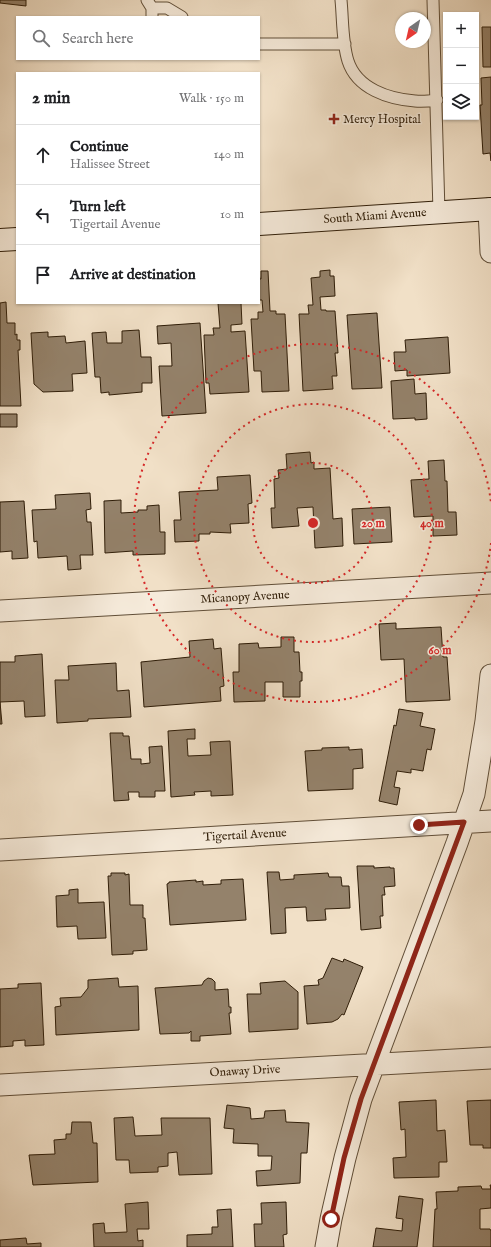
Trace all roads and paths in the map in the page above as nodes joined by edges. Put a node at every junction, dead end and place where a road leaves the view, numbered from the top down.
1 (341, 0) edge
2 (434, 0) edge
3 (150, 8) edge
4 (180, 16) edge
5 (260, 44) edge
6 (344, 44) junction
7 (437, 100) junction
8 (490, 209) edge
9 (440, 212) junction
10 (260, 224) edge
11 (16, 239) edge
12 (0, 240) edge
13 (491, 252) edge
14 (491, 583) edge
15 (0, 611) edge
16 (491, 675) edge
17 (491, 821) edge
18 (464, 822) junction
19 (0, 850) edge
20 (491, 1058) edge
21 (374, 1064) junction
22 (0, 1085) edge
23 (326, 1247) edge

1 - 6 lane
2 - 7 lane
3 - 4 lane
5 - 6 lane
6 - 7 lane
7 - 9 lane
8 - 9 main road, South Miami Avenue
8 - 13 street
9 - 10 main road, South Miami Avenue
11 - 12 main road
14 - 15 street, Micanopy Avenue
16 - 18 street
17 - 18 street, Tigertail Avenue
18 - 19 street, Tigertail Avenue
18 - 21 street
20 - 21 street, Onaway Drive
21 - 22 street, Onaway Drive
21 - 23 street

